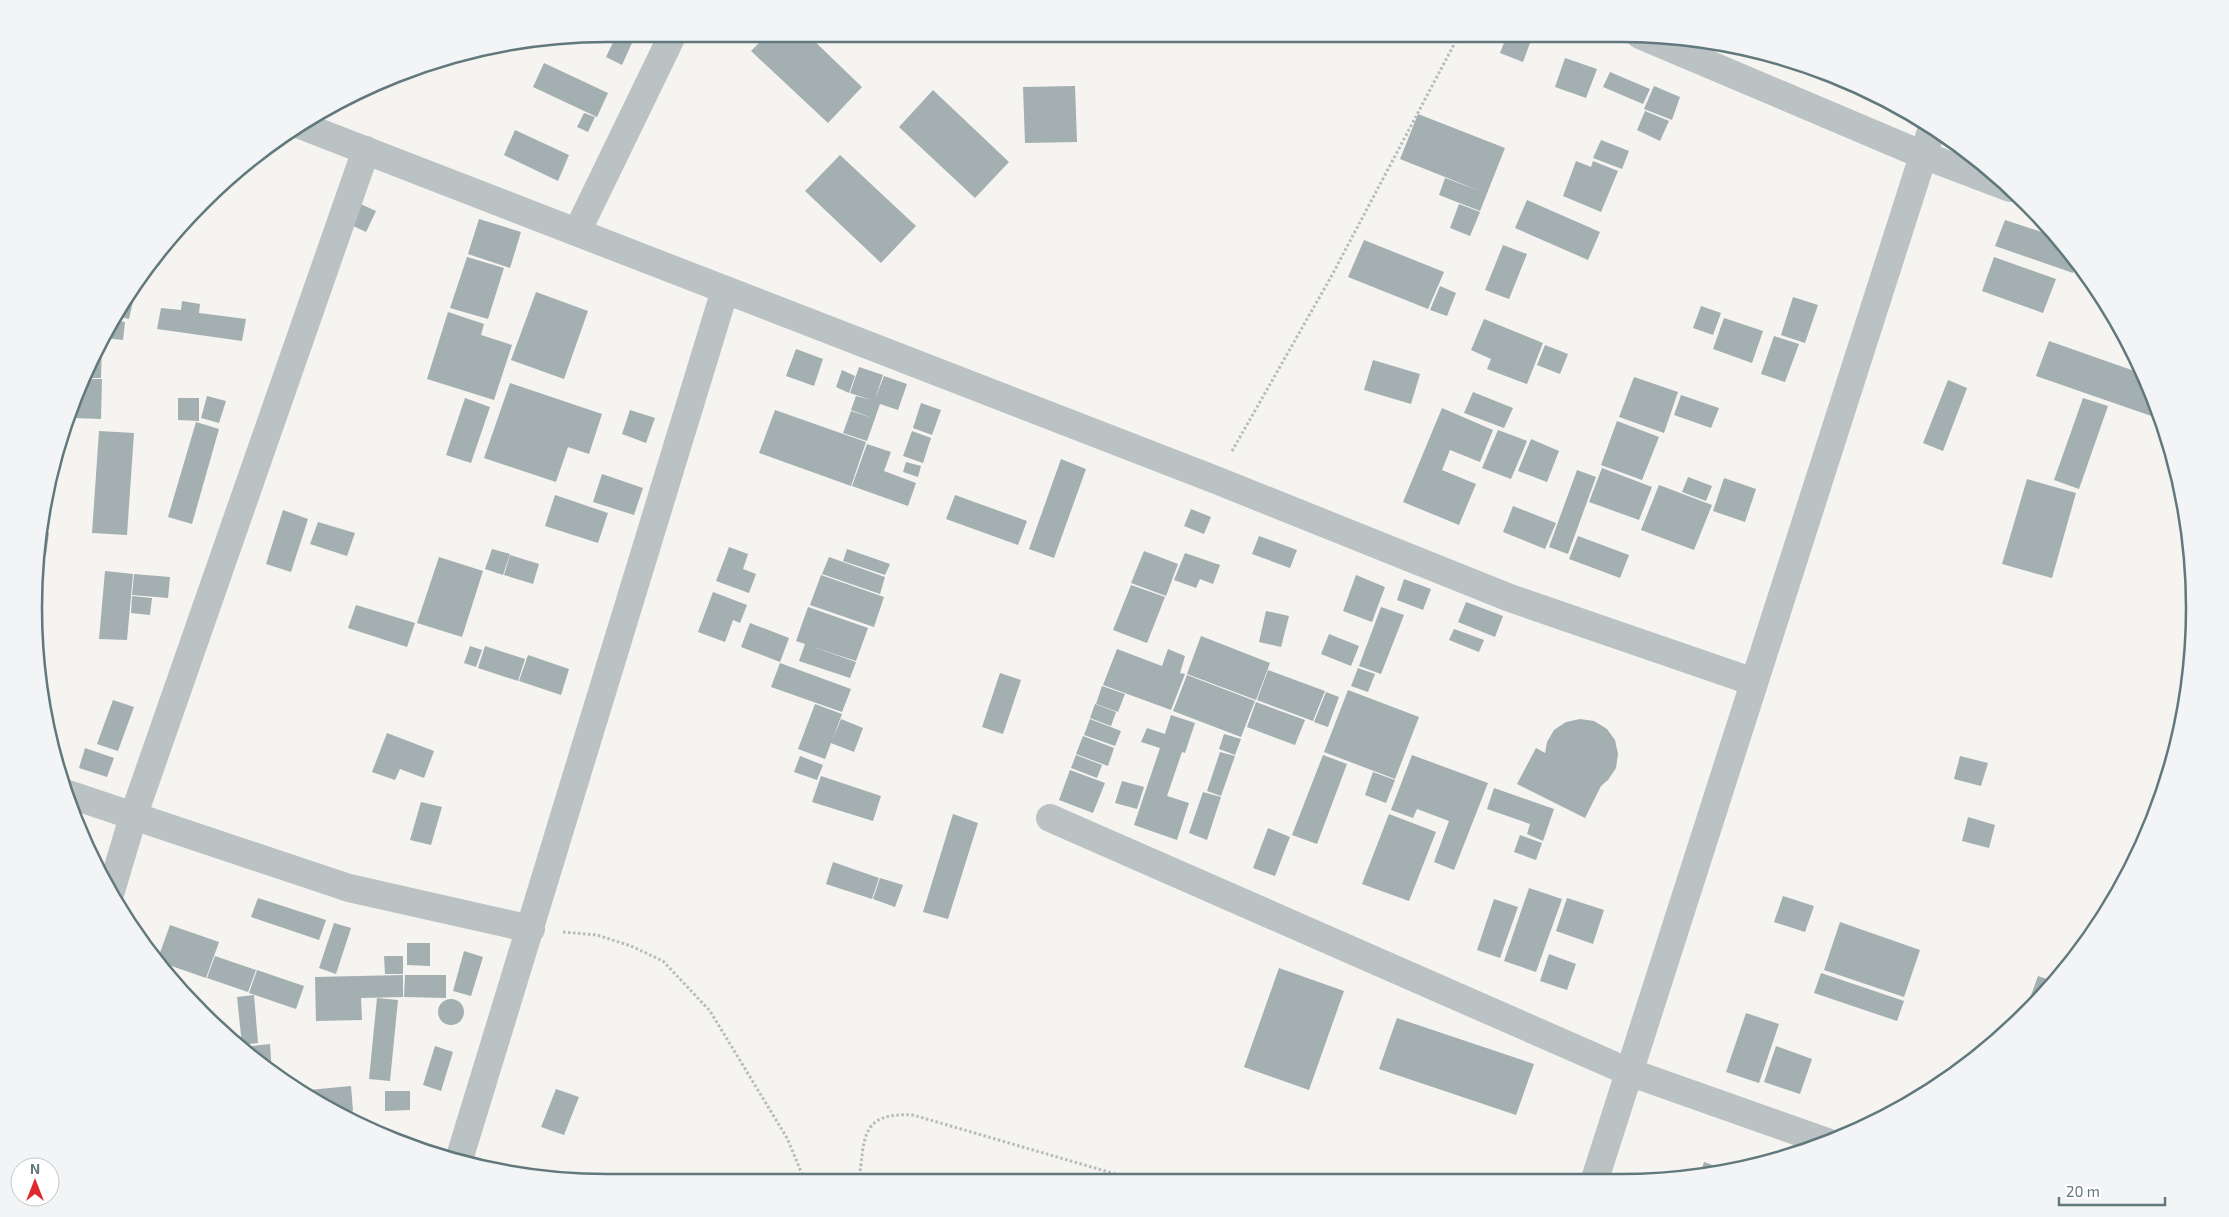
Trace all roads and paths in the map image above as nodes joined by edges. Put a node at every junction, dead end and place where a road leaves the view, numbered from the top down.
1 (669, 42) edge
2 (1455, 42) edge
3 (1662, 44) edge
4 (309, 128) edge
5 (1930, 135) edge
6 (366, 150) junction
7 (1923, 155) junction
8 (1992, 181) edge
9 (577, 232) junction
10 (725, 290) junction
11 (1216, 480) junction
12 (1754, 682) junction
13 (75, 797) edge
14 (133, 817) junction
15 (1050, 818) dead end
16 (113, 883) edge
17 (531, 929) junction
18 (1629, 1072) junction
19 (1817, 1138) edge
20 (461, 1155) edge
21 (802, 1174) edge
22 (860, 1174) edge
23 (1115, 1174) edge
24 (1597, 1174) edge

1 - 9 street
2 - 11 path
3 - 7 street
4 - 6 street
5 - 7 street
6 - 9 street
6 - 14 street
7 - 8 street
7 - 12 street
9 - 10 street
10 - 11 street
10 - 17 street
11 - 12 street
12 - 18 street
13 - 14 street
14 - 16 street
14 - 17 street
15 - 18 street
17 - 20 street
17 - 21 path
18 - 19 street
18 - 24 street
22 - 23 path

